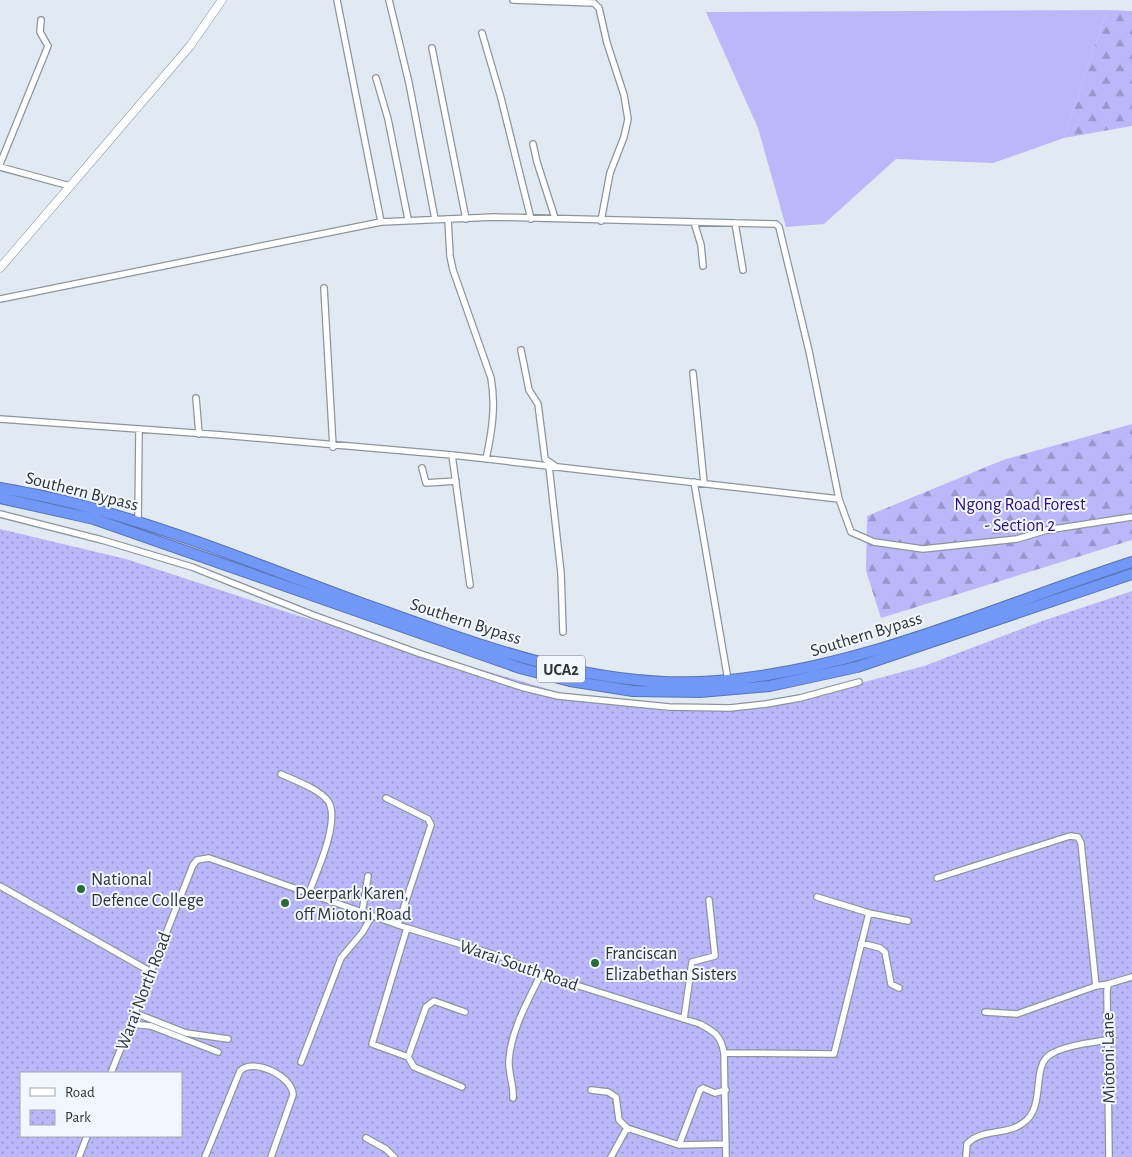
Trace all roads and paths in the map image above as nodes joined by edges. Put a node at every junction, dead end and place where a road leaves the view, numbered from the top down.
1 (222, 0) edge
2 (337, 0) edge
3 (389, 0) edge
4 (513, 0) edge
5 (41, 20) dead end
6 (482, 33) dead end
7 (432, 48) dead end
8 (376, 78) dead end
9 (533, 144) dead end
10 (0, 166) edge
11 (70, 186) junction
12 (434, 218) junction
13 (555, 218) junction
14 (408, 219) junction
15 (448, 219) junction
16 (466, 219) junction
17 (531, 220) junction
18 (601, 221) junction
19 (381, 222) junction
20 (694, 222) junction
21 (735, 223) junction
22 (703, 266) dead end
23 (0, 268) edge
24 (743, 270) dead end
25 (324, 288) dead end
26 (0, 299) edge
27 (521, 350) dead end
28 (693, 373) dead end
29 (196, 398) dead end
30 (0, 419) edge
31 (140, 431) junction
32 (199, 434) junction
33 (333, 446) junction
34 (452, 455) junction
35 (486, 459) junction
36 (549, 466) junction
37 (557, 467) junction
38 (422, 468) dead end
39 (456, 481) junction
40 (694, 482) junction
41 (704, 483) junction
42 (0, 488) edge
43 (0, 498) edge
44 (839, 499) junction
45 (0, 514) edge
46 (1132, 517) edge
47 (138, 522) junction
48 (1132, 562) edge
49 (1132, 574) edge
50 (470, 585) dead end
51 (563, 632) dead end
52 (728, 680) junction
53 (859, 682) dead end
54 (280, 774) dead end
55 (386, 798) dead end
56 (202, 858) joint
57 (368, 876) dead end
58 (936, 878) dead end
59 (0, 886) edge
60 (308, 895) junction
61 (816, 897) dead end
62 (709, 900) dead end
63 (362, 913) junction
64 (869, 913) junction
65 (372, 916) junction
66 (908, 922) dead end
67 (398, 925) junction
68 (407, 928) junction
69 (861, 943) junction
70 (151, 972) junction
71 (541, 974) junction
72 (1132, 977) edge
73 (1108, 984) junction
74 (1096, 986) junction
75 (899, 988) dead end
76 (465, 1012) dead end
77 (985, 1012) dead end
78 (135, 1013) junction
79 (684, 1019) junction
80 (130, 1024) junction
81 (228, 1039) dead end
82 (1107, 1040) junction
83 (218, 1052) dead end
84 (724, 1053) junction
85 (408, 1057) junction
86 (301, 1062) dead end
87 (111, 1072) edge
88 (462, 1087) dead end
89 (591, 1090) dead end
90 (726, 1090) junction
91 (513, 1098) dead end
92 (627, 1128) junction
93 (87, 1137) edge
94 (366, 1138) dead end
95 (726, 1144) junction
96 (679, 1145) junction
97 (79, 1157) edge
98 (205, 1157) edge
99 (271, 1157) edge
100 (394, 1157) edge
101 (611, 1157) edge
102 (726, 1157) edge
103 (966, 1157) edge
104 (1109, 1157) edge

1 - 11 main road
2 - 19 street
3 - 12 street
4 - 18 street
5 - 10 street
6 - 17 street
7 - 16 street
8 - 14 street
9 - 13 street
10 - 11 street
11 - 23 main road
12 - 14 street
12 - 15 street
13 - 17 street
13 - 18 street
14 - 19 street
15 - 16 street
15 - 35 street
16 - 17 street
18 - 20 street
19 - 26 street
20 - 21 street
20 - 22 street
21 - 24 street
21 - 44 street
25 - 33 street
27 - 37 street
28 - 41 street
29 - 32 street
30 - 31 street
31 - 32 street
31 - 47 street
32 - 33 street
33 - 34 street
34 - 35 street
34 - 39 street
35 - 36 street
36 - 37 street
36 - 51 street
37 - 40 street
38 - 39 street
39 - 50 street
40 - 41 street
40 - 52 street
41 - 44 street
42 - 47 highway, Southern Bypass / UCA2
43 - 49 highway, Southern Bypass / UCA2
44 - 46 street
45 - 53 street
47 - 52 highway, Southern Bypass / UCA2
48 - 52 highway, Southern Bypass / UCA2
54 - 60 street
55 - 67 street
56 - 60 street, Warai South Road
56 - 70 street, Warai North Road
57 - 63 street
58 - 74 street
59 - 70 street
60 - 63 street, Warai South Road
61 - 64 street
62 - 79 street
63 - 65 street, Warai South Road
64 - 66 street
64 - 69 street
65 - 67 street, Warai South Road
65 - 86 street
67 - 68 street, Warai South Road
68 - 71 street, Warai South Road
68 - 85 street
69 - 75 street
69 - 84 street
70 - 78 street, Warai North Road
71 - 79 street, Warai South Road
71 - 91 street
72 - 73 street
73 - 74 street
73 - 82 street, Miotoni Lane
74 - 77 street
76 - 85 street
78 - 80 street, Warai North Road
78 - 81 street
79 - 84 street, Warai South Road
80 - 83 street
80 - 87 street, Warai North Road
82 - 103 street
82 - 104 street, Miotoni Lane
84 - 90 street, Warai South Road
85 - 88 street
89 - 92 street
90 - 95 street, Warai South Road
90 - 96 street
92 - 96 street
92 - 101 street
93 - 97 street
94 - 100 street
95 - 96 street
95 - 102 street, Warai South Road
98 - 99 street

